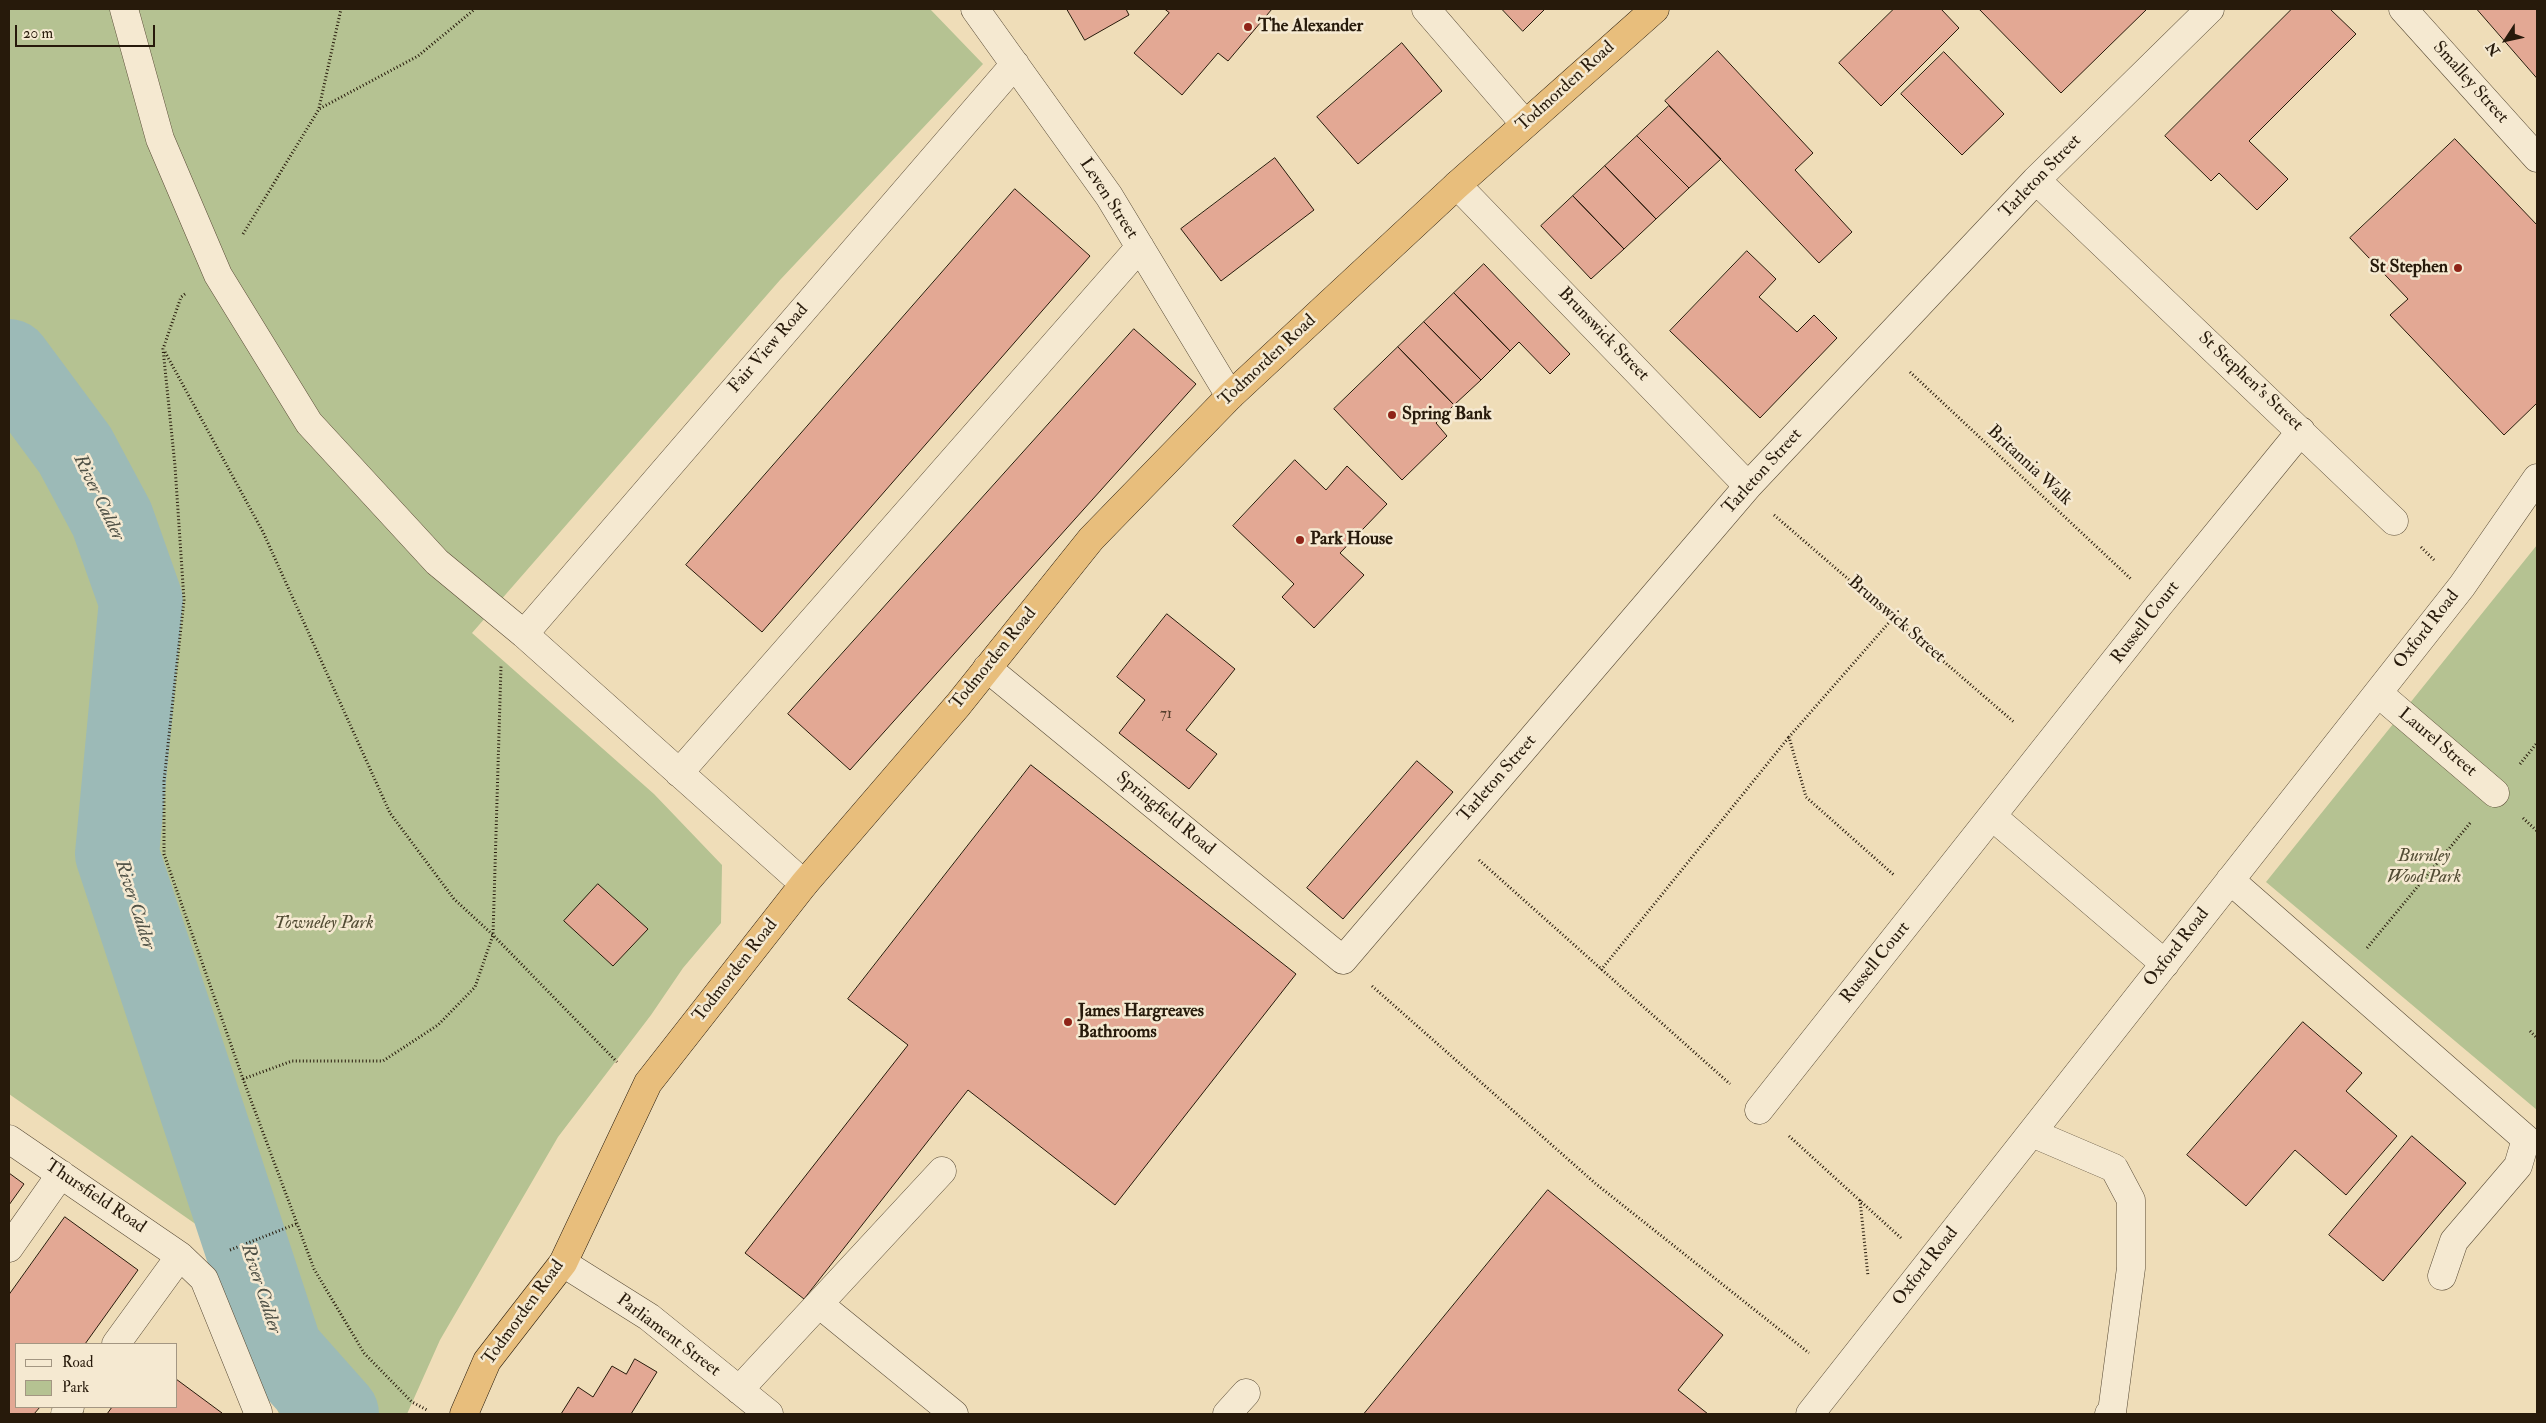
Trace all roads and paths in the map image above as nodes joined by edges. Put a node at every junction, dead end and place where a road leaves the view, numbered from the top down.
1 (124, 9) edge
2 (341, 9) edge
3 (475, 9) edge
4 (975, 9) edge
5 (1426, 9) edge
6 (1655, 9) edge
7 (2210, 9) edge
8 (2403, 9) edge
9 (1014, 64) junction
10 (319, 109) junction
11 (1525, 124) junction
12 (2537, 158) edge
13 (2036, 180) junction
14 (1457, 185) junction
15 (1140, 248) junction
16 (218, 275) junction
17 (1881, 345) junction
18 (163, 349) junction
19 (1230, 396) junction
20 (2301, 431) junction
21 (2537, 478) edge
22 (1747, 488) junction
23 (2394, 521) joint
24 (2462, 586) junction
25 (2159, 605) junction
26 (1893, 618) junction
27 (524, 634) junction
28 (987, 668) junction
29 (2378, 694) junction
30 (1788, 737) junction
31 (2537, 743) edge
32 (2046, 750) junction
33 (679, 773) junction
34 (2495, 793) junction
35 (1993, 817) junction
36 (1450, 835) junction
37 (2230, 880) junction
38 (804, 884) junction
39 (1925, 902) junction
40 (493, 935) junction
41 (1343, 960) junction
42 (2164, 964) junction
43 (1601, 970) junction
44 (2342, 978) junction
45 (2530, 1031) dead end
46 (2537, 1038) edge
47 (243, 1079) junction
48 (648, 1083) junction
49 (1759, 1110) junction
50 (2032, 1133) junction
51 (9, 1139) edge
52 (942, 1171) dead end
53 (61, 1174) junction
54 (1860, 1200) junction
55 (296, 1224) junction
56 (9, 1248) edge
57 (224, 1252) dead end
58 (180, 1256) junction
59 (563, 1263) junction
60 (1928, 1264) junction
61 (2442, 1276) dead end
62 (819, 1304) junction
63 (1873, 1334) junction
64 (117, 1343) edge
65 (1810, 1354) dead end
66 (739, 1390) junction
67 (1246, 1393) dead end
68 (257, 1414) edge
69 (434, 1414) edge
70 (464, 1414) edge
71 (769, 1414) edge
72 (954, 1414) edge
73 (1227, 1414) edge
74 (1810, 1414) edge
75 (2109, 1414) edge

1 - 16 street
2 - 10 path
3 - 10 path
4 - 9 street, Leven Street
5 - 11 street
6 - 11 highway, Todmorden Road
7 - 13 street, Tarleton Street
8 - 12 street, Smalley Street
9 - 15 street, Leven Street
9 - 27 street, Fair View Road
10 - 16 path
11 - 14 highway, Todmorden Road
13 - 17 street, Tarleton Street
13 - 20 street, St Stephen's Street
14 - 19 highway, Todmorden Road
14 - 22 street, Brunswick Street
15 - 19 street, Leven Street
15 - 33 street
16 - 18 path
16 - 27 street
17 - 22 street, Tarleton Street
17 - 25 path, Britannia Walk
18 - 40 path
18 - 47 path
19 - 28 highway, Todmorden Road
20 - 23 street, St Stephen's Street
20 - 25 street, Russell Court
21 - 24 street, Oxford Road
22 - 26 path, Brunswick Street
22 - 36 street, Tarleton Street
23 - 24 path
24 - 29 street, Oxford Road
25 - 32 street, Russell Court
26 - 30 path
26 - 32 path, Brunswick Street
27 - 33 street
27 - 40 path
28 - 38 highway, Todmorden Road
28 - 41 street, Springfield Road
29 - 34 street, Laurel Street
29 - 37 street, Oxford Road
30 - 39 path
30 - 43 path
31 - 34 path
32 - 35 street, Russell Court
33 - 38 street
34 - 44 path
35 - 39 street, Russell Court
35 - 42 street
36 - 41 street, Tarleton Street
36 - 43 path
37 - 42 street, Oxford Road
37 - 44 street
38 - 48 highway, Todmorden Road
39 - 49 street, Russell Court
40 - 47 path
40 - 48 path
41 - 65 path
42 - 50 street, Oxford Road
43 - 49 path
44 - 61 street
45 - 46 path
47 - 55 path
48 - 59 highway, Todmorden Road
49 - 54 path
50 - 60 street, Oxford Road
50 - 75 street
51 - 53 street, Thursfield Road
52 - 62 street
53 - 56 street
53 - 58 street, Thursfield Road
54 - 60 path
54 - 63 path
55 - 57 path
55 - 69 path
58 - 64 street
58 - 68 street, Thursfield Road
59 - 66 street, Parliament Street
59 - 70 highway, Todmorden Road
60 - 63 street, Oxford Road
62 - 66 street
62 - 72 street
63 - 74 street, Oxford Road
66 - 71 street, Parliament Street
67 - 73 street

